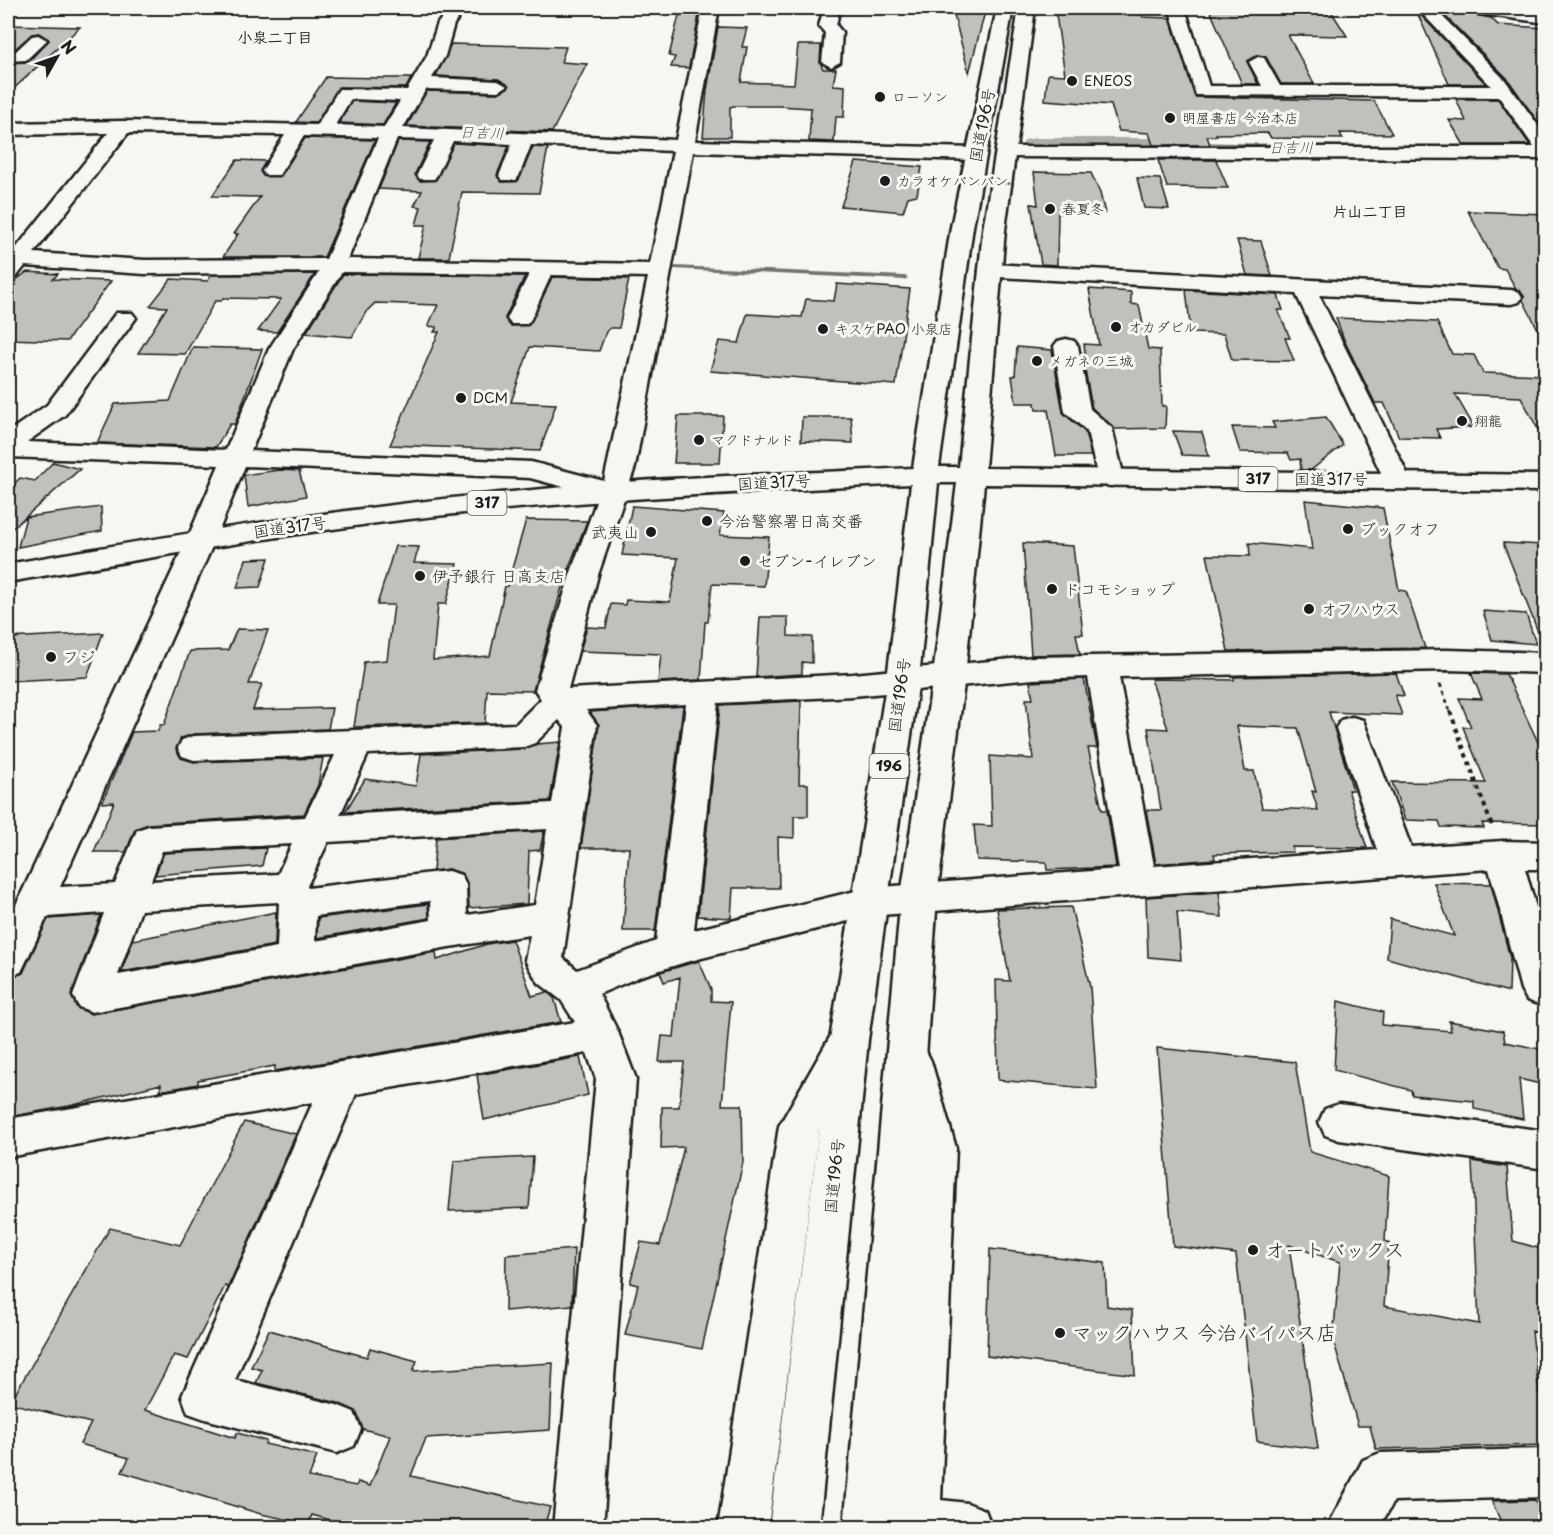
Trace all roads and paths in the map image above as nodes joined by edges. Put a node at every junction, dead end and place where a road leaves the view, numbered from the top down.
1 (458, 8) edge
2 (711, 8) edge
3 (832, 8) edge
4 (1005, 8) edge
5 (1027, 8) edge
6 (1177, 8) edge
7 (1425, 8) edge
8 (1474, 8) edge
9 (1545, 18) edge
10 (38, 40) dead end
11 (8, 56) edge
12 (831, 62) dead end
13 (1258, 62) dead end
14 (498, 86) dead end
15 (416, 89) junction
16 (1274, 92) junction
17 (1504, 92) junction
18 (123, 127) junction
19 (8, 129) edge
20 (298, 130) junction
21 (323, 130) junction
22 (391, 132) junction
23 (447, 134) junction
24 (524, 138) junction
25 (684, 146) junction
26 (1545, 150) edge
27 (999, 163) junction
28 (272, 171) dead end
29 (427, 175) dead end
30 (509, 176) dead end
31 (956, 180) dead end
32 (12, 263) edge
33 (334, 267) junction
34 (543, 268) junction
35 (661, 271) junction
36 (990, 272) junction
37 (1304, 288) junction
38 (1511, 297) dead end
39 (123, 318) dead end
40 (519, 320) dead end
41 (1066, 346) dead end
42 (8, 443) edge
43 (8, 448) edge
44 (237, 458) junction
45 (925, 475) junction
46 (971, 478) junction
47 (1111, 478) junction
48 (1397, 479) junction
49 (1545, 483) edge
50 (612, 491) junction
51 (201, 540) junction
52 (8, 573) edge
53 (1431, 660) junction
54 (1545, 663) edge
55 (1102, 667) junction
56 (949, 676) junction
57 (903, 679) junction
58 (703, 692) junction
59 (560, 700) junction
60 (1353, 728) dead end
61 (357, 743) junction
62 (194, 748) dead end
63 (567, 816) junction
64 (317, 828) junction
65 (1503, 854) junction
66 (1545, 856) edge
67 (1399, 862) junction
68 (1139, 880) junction
69 (294, 895) junction
70 (919, 896) junction
71 (130, 897) junction
72 (868, 902) junction
73 (34, 903) junction
74 (551, 917) junction
75 (449, 932) junction
76 (673, 951) junction
77 (295, 960) junction
78 (8, 961) edge
79 (573, 988) junction
80 (1540, 989) dead end
81 (599, 1034) junction
82 (849, 1040) junction
83 (343, 1079) junction
84 (1339, 1122) dead end
85 (8, 1138) edge
86 (1545, 1150) edge
87 (337, 1428) dead end
88 (1545, 1473) edge
89 (900, 1525) edge
90 (578, 1527) edge
91 (743, 1527) edge
92 (794, 1527) edge
93 (967, 1527) edge
94 (1352, 1527) edge

1 - 15 main road
2 - 25 main road
3 - 12 main road
4 - 27 main road, 国道196号 / 196
5 - 27 main road, 国道196号 / 196
6 - 16 main road
7 - 17 main road
8 - 9 main road
10 - 11 main road
13 - 16 main road
14 - 15 main road
15 - 21 main road
15 - 22 main road
16 - 17 main road
17 - 26 main road
18 - 19 main road
18 - 20 main road
18 - 32 main road
20 - 21 main road
20 - 28 main road
21 - 22 main road
22 - 23 main road
22 - 33 main road
23 - 24 main road
23 - 29 main road
24 - 25 main road
24 - 30 main road
25 - 27 main road
25 - 35 main road
26 - 27 main road
27 - 31 path, bridge
27 - 36 main road, 国道196号 / 196
27 - 45 main road, 国道196号 / 196
32 - 33 main road
33 - 34 main road
33 - 44 main road
34 - 35 main road
34 - 40 main road
35 - 50 main road
36 - 37 main road
36 - 46 main road, 国道196号 / 196
37 - 38 main road
37 - 48 main road
39 - 42 main road
41 - 47 main road
43 - 44 main road
44 - 50 main road
44 - 51 main road
45 - 46 main road, 国道317号 / 317
45 - 50 main road, 国道317号 / 317
45 - 57 main road, 国道196号 / 196
46 - 47 main road, 国道317号 / 317
46 - 56 main road, 国道196号 / 196
47 - 48 main road, 国道317号 / 317
48 - 49 main road, 国道317号 / 317
50 - 51 main road, 国道317号 / 317
50 - 59 main road
51 - 52 main road, 国道317号 / 317
51 - 73 main road
53 - 54 main road
53 - 55 main road
53 - 65 path
55 - 56 main road
55 - 68 main road
56 - 57 main road
56 - 70 main road, 国道196号 / 196
57 - 58 main road
57 - 72 main road, 国道196号 / 196
58 - 59 main road
58 - 76 main road
59 - 61 main road
59 - 63 main road
60 - 67 main road
61 - 62 main road
61 - 64 main road
63 - 64 main road
63 - 74 main road
64 - 69 main road
64 - 71 main road
65 - 66 main road
65 - 67 main road
65 - 80 main road
67 - 68 main road
68 - 70 main road
69 - 71 main road
69 - 75 main road
69 - 77 main road
70 - 72 main road
70 - 89 main road, 国道196号 / 196
71 - 73 main road
71 - 77 main road
72 - 76 main road
72 - 82 main road, 国道196号 / 196
73 - 78 main road
74 - 75 main road
74 - 79 main road
75 - 77 main road
76 - 79 main road
79 - 81 main road
81 - 83 main road
81 - 90 main road
82 - 91 main road
82 - 92 main road, 国道196号 / 196
83 - 85 main road
83 - 87 main road
84 - 86 main road
88 - 94 main road
89 - 93 main road

